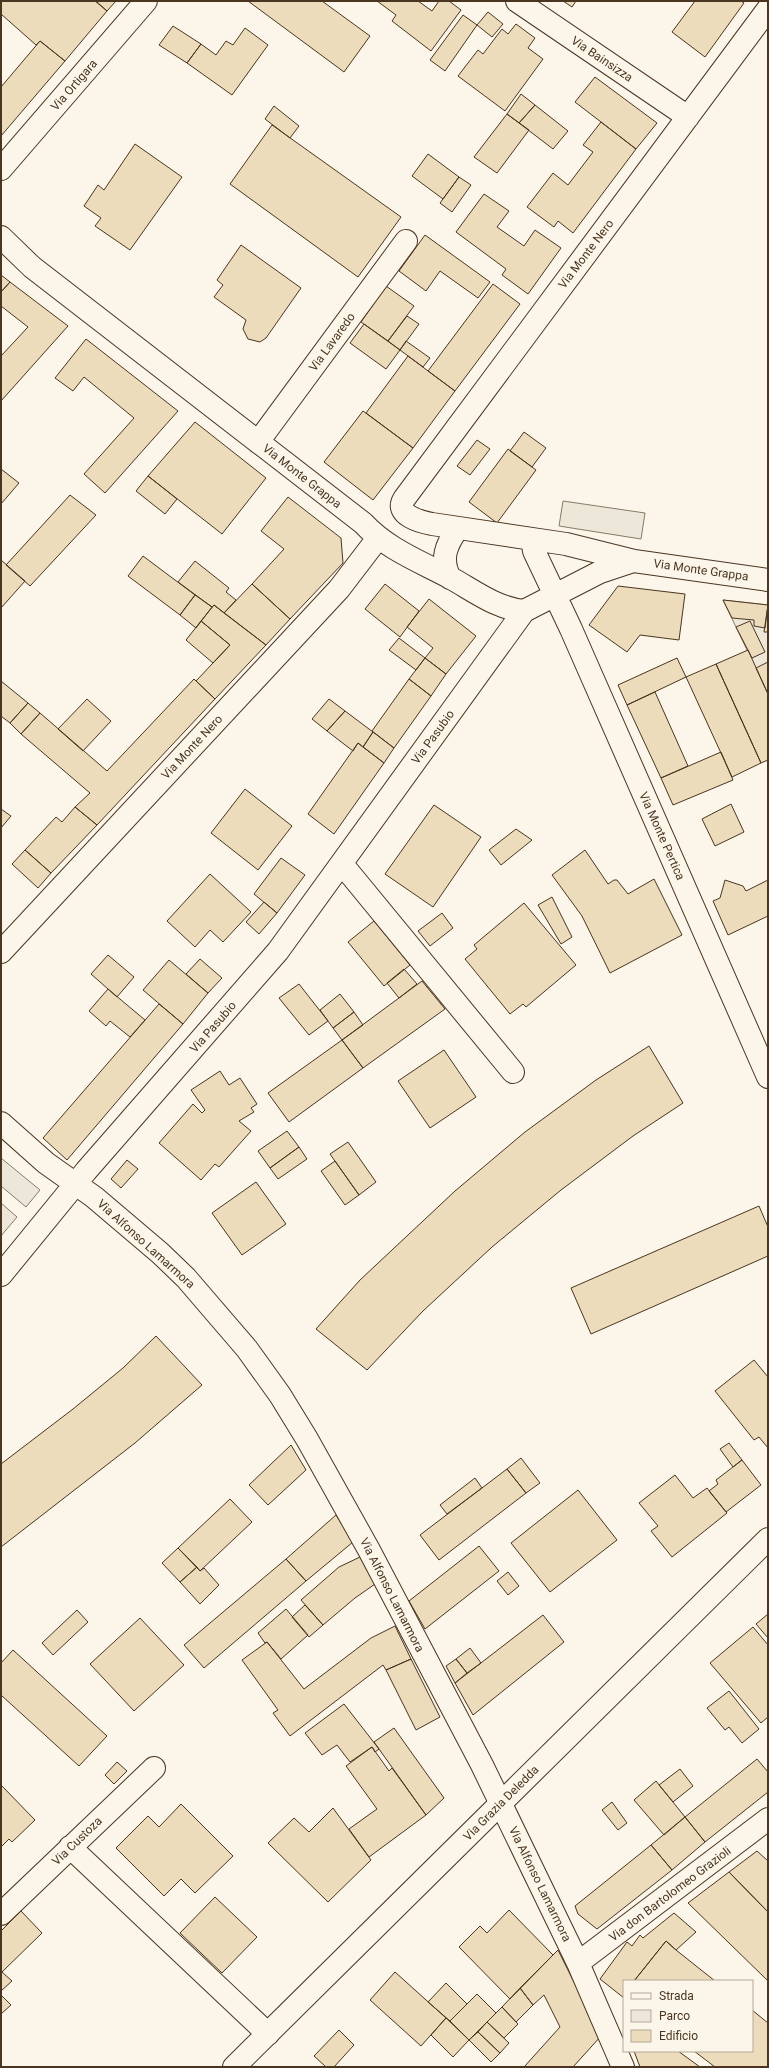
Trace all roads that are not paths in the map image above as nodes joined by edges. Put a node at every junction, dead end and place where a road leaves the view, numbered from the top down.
1 (146, 1) edge
2 (517, 1) edge
3 (765, 19) edge
4 (688, 116) junction
5 (1, 169) edge
6 (1, 237) edge
7 (406, 241) dead end
8 (258, 442) junction
9 (404, 499) joint
10 (458, 528) junction
11 (378, 538) junction
12 (532, 539) junction
13 (634, 561) junction
14 (450, 578) junction
15 (768, 580) edge
16 (554, 595) junction
17 (524, 611) junction
18 (342, 864) junction
19 (1, 952) edge
20 (513, 1072) dead end
21 (768, 1077) edge
22 (1, 1123) edge
23 (75, 1184) junction
24 (1, 1275) edge
25 (767, 1543) edge
26 (154, 1768) dead end
27 (500, 1803) junction
28 (766, 1826) edge
29 (70, 1847) junction
30 (1, 1914) edge
31 (578, 1963) junction
32 (268, 2034) junction
33 (234, 2067) edge
34 (623, 2067) edge

1 - 5 street, Via Ortigara
2 - 4 street, Via Bainsizza
3 - 4 street, Via Monte Nero
4 - 9 street, Via Monte Nero
6 - 8 street, Via Monte Grappa
7 - 8 street, Via Lavaredo
8 - 11 street, Via Monte Grappa
9 - 10 street, Via Monte Grappa
10 - 12 street, Via Monte Grappa
10 - 14 street
11 - 14 street, Via Monte Grappa
11 - 19 street, Via Monte Nero
12 - 13 street, Via Monte Grappa
12 - 16 street, Via Monte Pertica
13 - 15 street, Via Monte Grappa
13 - 16 street, Via Monte Grappa
14 - 17 street, Via Monte Grappa
16 - 17 street, Via Monte Grappa
16 - 21 street, Via Monte Pertica
17 - 18 street, Via Pasubio
18 - 20 street
18 - 23 street, Via Pasubio
22 - 23 street, Via Alfonso Lamarmora
23 - 24 street, Via Pasubio
23 - 27 street, Via Alfonso Lamarmora
25 - 27 street, Via Grazia Deledda
26 - 29 street, Via Custoza
27 - 31 street, Via Alfonso Lamarmora
27 - 32 street, Via Grazia Deledda
28 - 31 street, Via don Bartolomeo Grazioli
29 - 30 street, Via Custoza
29 - 32 street
31 - 34 street, Via Alfonso Lamarmora
32 - 33 street, Via Grazia Deledda

